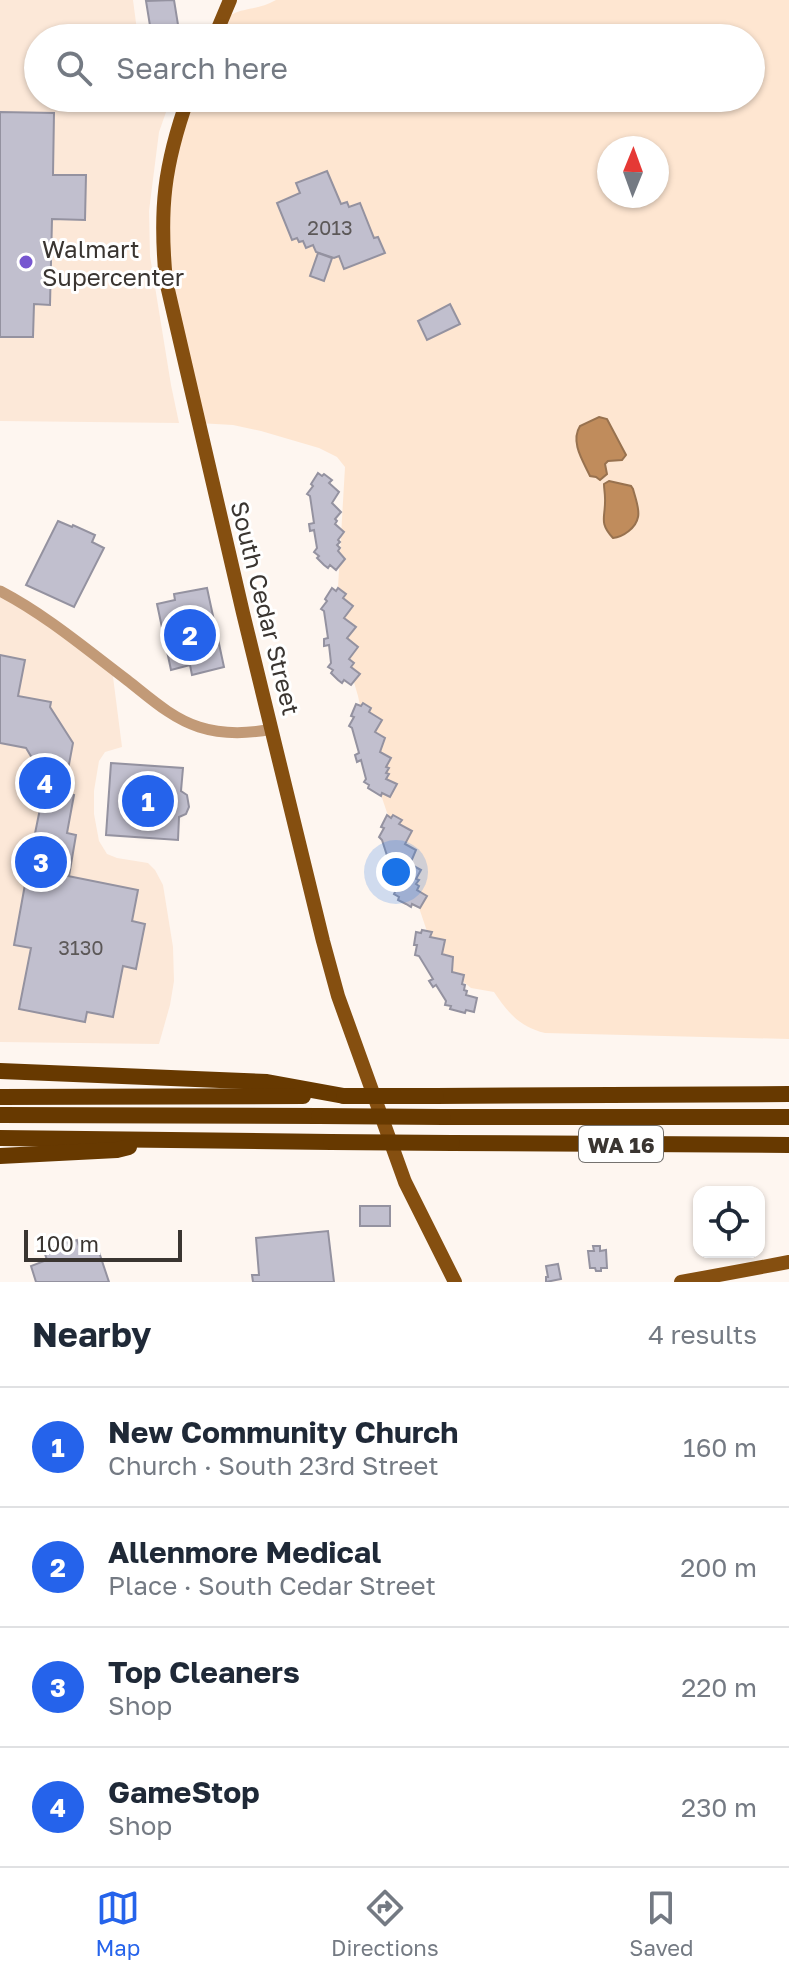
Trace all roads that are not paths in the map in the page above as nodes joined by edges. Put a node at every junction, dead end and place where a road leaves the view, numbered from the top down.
1 (230, 0) edge
2 (220, 24) edge
3 (183, 112) edge
4 (0, 591) edge
5 (272, 729) junction
6 (0, 1071) edge
7 (309, 1092) junction
8 (789, 1094) edge
9 (0, 1097) edge
10 (0, 1115) edge
11 (789, 1117) edge
12 (0, 1138) edge
13 (157, 1140) junction
14 (789, 1145) edge
15 (0, 1156) edge
16 (789, 1262) edge
17 (455, 1282) edge
18 (681, 1282) edge

1 - 2 main road
3 - 5 main road, South Cedar Street
4 - 5 street
5 - 17 main road, South Cedar Street
6 - 7 highway
7 - 8 highway, WA 16, bridge
7 - 9 highway
10 - 11 highway, bridge
12 - 13 highway, WA 16
13 - 14 highway, WA 16, bridge
13 - 15 highway
16 - 18 main road

